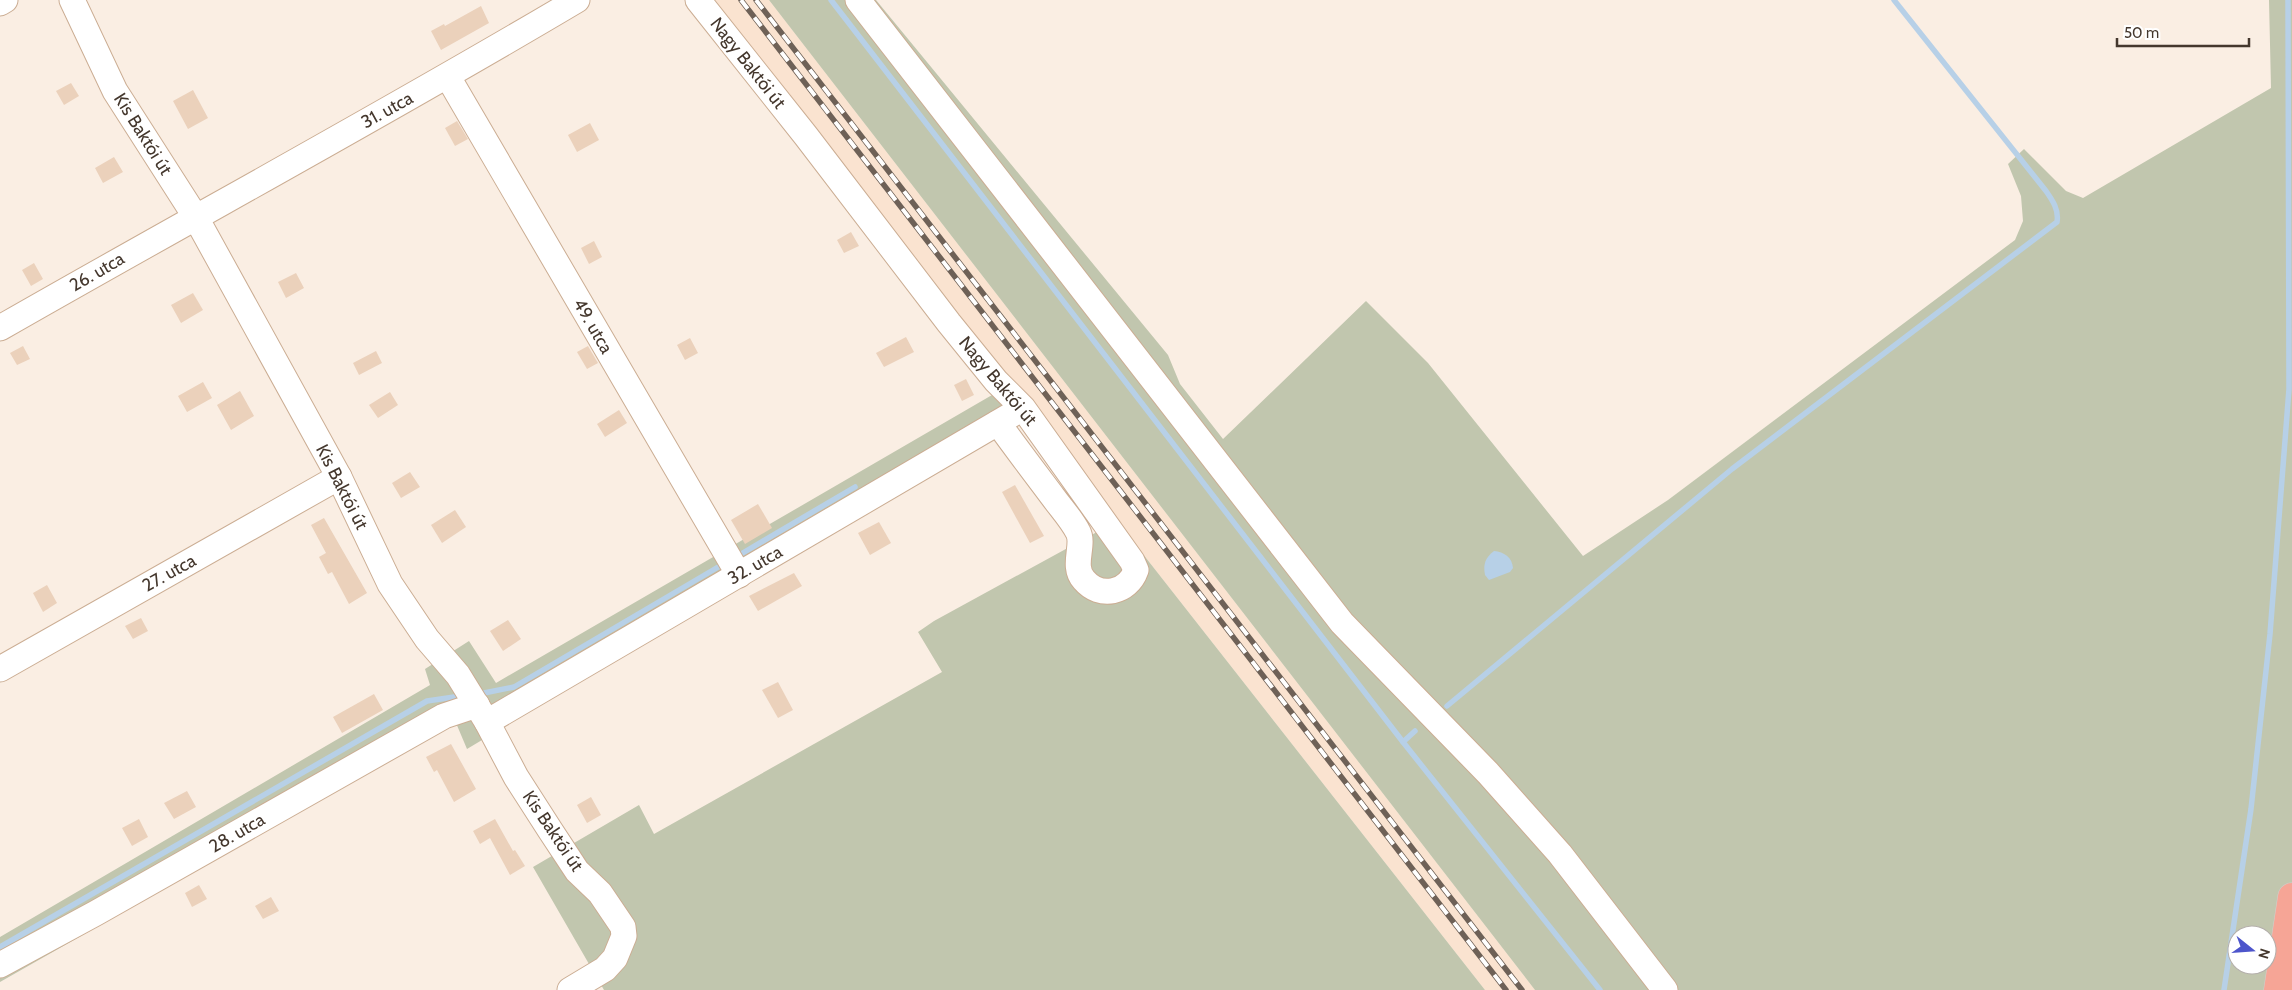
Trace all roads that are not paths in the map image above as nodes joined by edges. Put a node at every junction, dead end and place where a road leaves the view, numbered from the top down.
1 (5, 0) edge
2 (72, 0) edge
3 (577, 0) edge
4 (698, 0) edge
5 (858, 0) edge
6 (0, 3) edge
7 (448, 77) junction
8 (195, 216) junction
9 (0, 328) edge
10 (1023, 408) junction
11 (998, 423) junction
12 (339, 477) junction
13 (739, 575) junction
14 (0, 669) edge
15 (482, 714) junction
16 (2292, 897) edge
17 (0, 965) edge
18 (570, 990) edge
19 (1665, 990) edge
20 (2278, 990) edge

1 - 6 street
2 - 8 street, Kis Baktói út
3 - 7 street, 31. utca
4 - 10 street, Nagy Baktói út
5 - 19 street
7 - 8 street, 31. utca
7 - 13 street, 49. utca
8 - 9 street, 26. utca
8 - 12 street, Kis Baktói út
10 - 11 street, 32. utca
10 - 11 street, Nagy Baktói út
11 - 13 street, 32. utca
12 - 14 street, 27. utca
12 - 15 street, Kis Baktói út
13 - 15 street, 32. utca
15 - 17 street, 28. utca
15 - 18 street, Kis Baktói út
16 - 20 highway

